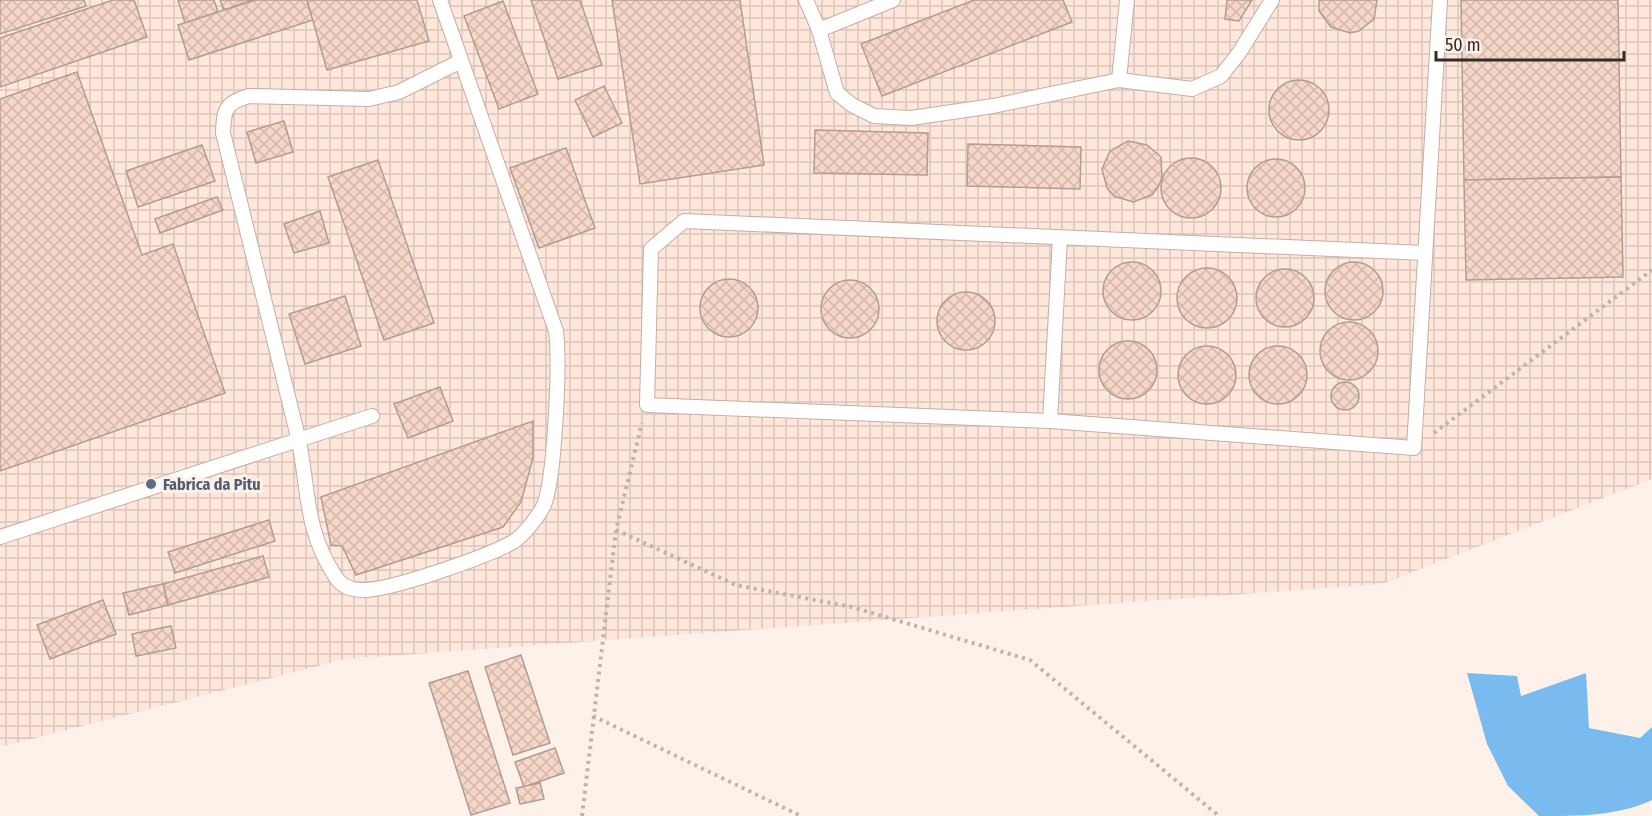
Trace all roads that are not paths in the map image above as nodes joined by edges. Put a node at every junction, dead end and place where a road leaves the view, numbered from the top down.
1 (440, 0) edge
2 (806, 0) edge
3 (893, 0) edge
4 (1127, 0) edge
5 (1272, 0) edge
6 (1440, 0) edge
7 (819, 30) junction
8 (460, 61) junction
9 (1119, 80) junction
10 (1060, 238) junction
11 (1425, 253) junction
12 (372, 416) dead end
13 (1050, 421) junction
14 (298, 441) junction
15 (0, 537) edge

1 - 8 lane
2 - 7 lane
3 - 7 lane
4 - 9 lane
5 - 9 lane
6 - 11 lane
7 - 9 lane
8 - 14 lane
8 - 14 lane
10 - 11 lane
10 - 13 lane
10 - 13 lane
11 - 13 lane
12 - 14 lane
14 - 15 lane

